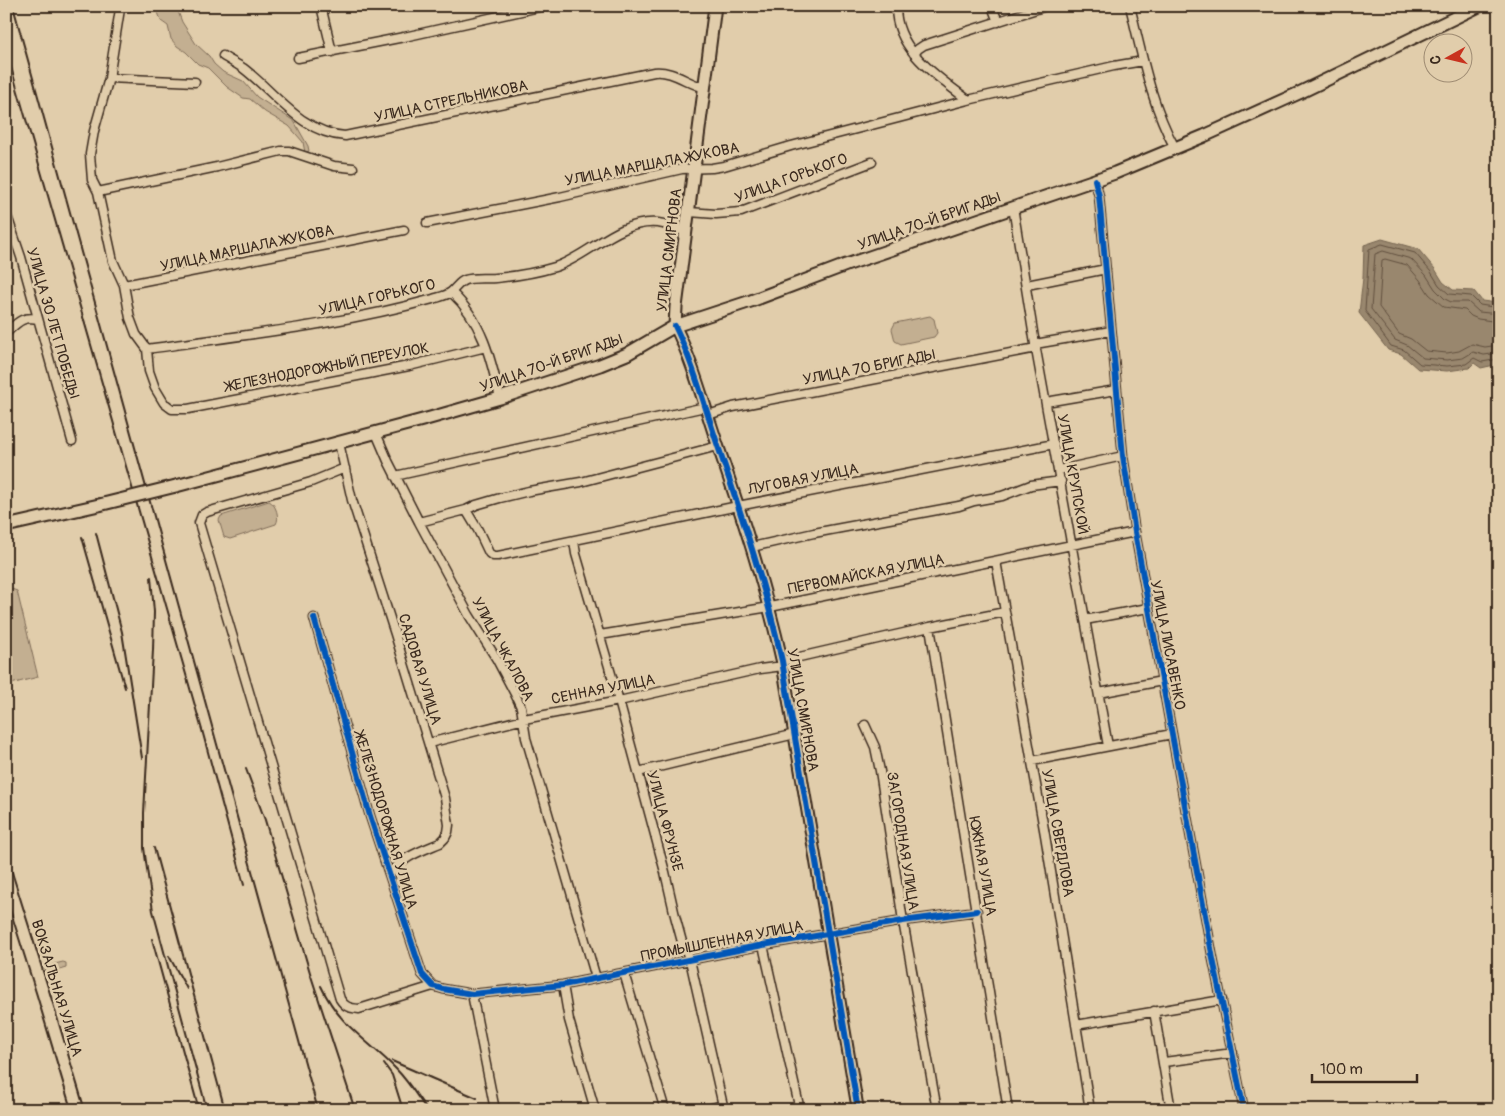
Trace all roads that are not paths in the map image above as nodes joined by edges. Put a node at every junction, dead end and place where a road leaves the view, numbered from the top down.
1 (122, 6) edge
2 (321, 6) edge
3 (544, 6) edge
4 (715, 6) edge
5 (896, 6) edge
6 (992, 6) edge
7 (1046, 6) edge
8 (1130, 6) edge
9 (1479, 6) edge
10 (998, 22) junction
11 (332, 52) junction
12 (914, 54) junction
13 (223, 56) dead end
14 (298, 58) dead end
15 (1143, 61) junction
16 (109, 78) junction
17 (195, 82) dead end
18 (704, 88) junction
19 (968, 100) junction
20 (1175, 148) junction
21 (872, 162) dead end
22 (353, 168) dead end
23 (694, 168) junction
24 (1094, 180) junction
25 (98, 192) junction
26 (1013, 208) junction
27 (689, 212) junction
28 (6, 213) edge
29 (427, 223) dead end
30 (404, 230) dead end
31 (686, 232) junction
32 (1106, 269) junction
33 (1026, 285) junction
34 (124, 286) junction
35 (450, 292) junction
36 (38, 319) junction
37 (675, 326) junction
38 (1112, 331) junction
39 (6, 332) edge
40 (1036, 346) junction
41 (486, 347) junction
42 (147, 349) junction
43 (1116, 390) junction
44 (500, 398) junction
45 (1046, 402) junction
46 (706, 411) junction
47 (376, 433) junction
48 (72, 441) dead end
49 (339, 444) junction
50 (1054, 444) junction
51 (718, 446) junction
52 (1123, 456) junction
53 (344, 468) junction
54 (1059, 470) junction
55 (395, 476) junction
56 (1061, 481) junction
57 (738, 506) junction
58 (466, 510) junction
59 (419, 522) junction
60 (6, 526) edge
61 (1135, 532) junction
62 (574, 541) junction
63 (1072, 545) junction
64 (752, 547) junction
65 (996, 561) junction
66 (770, 607) junction
67 (1148, 608) junction
68 (1004, 612) junction
69 (314, 618) dead end
70 (1086, 620) junction
71 (930, 627) junction
72 (600, 635) junction
73 (783, 664) junction
74 (1162, 681) junction
75 (1099, 693) junction
76 (619, 701) junction
77 (524, 719) junction
78 (865, 725) dead end
79 (795, 734) junction
80 (1172, 734) junction
81 (429, 743) junction
82 (1108, 746) junction
83 (1032, 761) junction
84 (638, 772) junction
85 (6, 875) edge
86 (390, 875) junction
87 (977, 911) junction
88 (903, 921) junction
89 (828, 934) junction
90 (763, 946) junction
91 (690, 960) junction
92 (624, 972) junction
93 (596, 978) junction
94 (433, 986) junction
95 (563, 986) junction
96 (472, 994) junction
97 (1222, 1000) junction
98 (1154, 1011) junction
99 (1076, 1025) junction
100 (1233, 1053) junction
101 (1164, 1062) junction
102 (723, 1108) edge
103 (78, 1110) edge
104 (495, 1110) edge
105 (595, 1110) edge
106 (665, 1110) edge
107 (704, 1110) edge
108 (800, 1110) edge
109 (858, 1110) edge
110 (937, 1110) edge
111 (1008, 1110) edge
112 (1090, 1110) edge
113 (1171, 1110) edge
114 (1244, 1110) edge

1 - 16 street
2 - 11 street
3 - 11 street
4 - 18 main road, УЛИЦА СМИРНОВА
5 - 12 street
6 - 10 street
7 - 10 street
8 - 15 street
9 - 20 main road, УЛИЦА 70-Й БРИГАДЫ
10 - 12 street
11 - 14 street
12 - 19 street
13 - 18 street, УЛИЦА СТРЕЛЬНИКОВА
15 - 19 street, УЛИЦА МАРШАЛА ЖУКОВА
15 - 20 street
16 - 17 street
16 - 25 street
18 - 23 main road, УЛИЦА СМИРНОВА
19 - 23 street, УЛИЦА МАРШАЛА ЖУКОВА
20 - 24 main road, УЛИЦА 70-Й БРИГАДЫ
21 - 27 street, УЛИЦА ГОРЬКОГО
22 - 25 street
23 - 27 main road, УЛИЦА СМИРНОВА
23 - 29 street, УЛИЦА МАРШАЛА ЖУКОВА
24 - 26 main road, УЛИЦА 70-Й БРИГАДЫ
24 - 32 street, УЛИЦА ЛИСАВЕНКО
25 - 34 street
26 - 33 street, УЛИЦА КРУПСКОЙ
26 - 37 main road, УЛИЦА 70-Й БРИГАДЫ
27 - 31 main road, УЛИЦА СМИРНОВА
28 - 36 street, УЛИЦА 30 ЛЕТ ПОБЕДЫ
30 - 34 street, УЛИЦА МАРШАЛА ЖУКОВА
31 - 35 street, УЛИЦА ГОРЬКОГО
31 - 37 main road, УЛИЦА СМИРНОВА
32 - 33 street
32 - 38 street, УЛИЦА ЛИСАВЕНКО
33 - 40 street, УЛИЦА КРУПСКОЙ
34 - 42 street
35 - 41 street
35 - 42 street, УЛИЦА ГОРЬКОГО
36 - 39 street
36 - 48 street, УЛИЦА 30 ЛЕТ ПОБЕДЫ
37 - 44 main road, УЛИЦА 70-Й БРИГАДЫ
37 - 46 street, УЛИЦА СМИРНОВА
38 - 40 street, УЛИЦА 70 БРИГАДЫ
38 - 43 street, УЛИЦА ЛИСАВЕНКО
40 - 45 street, УЛИЦА КРУПСКОЙ
40 - 46 street, УЛИЦА 70 БРИГАДЫ
41 - 42 street, ЖЕЛЕЗНОДОРОЖНЫЙ ПЕРЕУЛОК
41 - 44 street
43 - 45 street
43 - 52 street, УЛИЦА ЛИСАВЕНКО
44 - 47 main road, УЛИЦА 70-Й БРИГАДЫ
45 - 50 street, УЛИЦА КРУПСКОЙ
46 - 51 street, УЛИЦА СМИРНОВА
46 - 55 street, УЛИЦА 70 БРИГАДЫ
47 - 49 main road, УЛИЦА 70-Й БРИГАДЫ
47 - 55 street, УЛИЦА ЧКАЛОВА
49 - 53 street, САДОВАЯ УЛИЦА
49 - 60 main road, УЛИЦА 70-Й БРИГАДЫ, bridge
50 - 54 street, УЛИЦА КРУПСКОЙ
50 - 57 street, ЛУГОВАЯ УЛИЦА
51 - 57 street, УЛИЦА СМИРНОВА
51 - 58 street
52 - 54 street
52 - 61 street, УЛИЦА ЛИСАВЕНКО
53 - 81 street, САДОВАЯ УЛИЦА
53 - 94 street
54 - 56 street, УЛИЦА КРУПСКОЙ
55 - 59 street, УЛИЦА ЧКАЛОВА
56 - 63 street, УЛИЦА КРУПСКОЙ
56 - 64 street
57 - 62 street, ЛУГОВАЯ УЛИЦА
57 - 64 street, УЛИЦА СМИРНОВА
58 - 59 street
58 - 62 street, ЛУГОВАЯ УЛИЦА
59 - 77 street, УЛИЦА ЧКАЛОВА
61 - 63 street, ПЕРВОМАЙСКАЯ УЛИЦА
61 - 67 street, УЛИЦА ЛИСАВЕНКО
62 - 72 street, УЛИЦА ФРУНЗЕ
63 - 65 street, ПЕРВОМАЙСКАЯ УЛИЦА
63 - 70 street, УЛИЦА КРУПСКОЙ
64 - 66 street, УЛИЦА СМИРНОВА
65 - 66 street, ПЕРВОМАЙСКАЯ УЛИЦА
65 - 68 street, УЛИЦА СВЕРДЛОВА
66 - 72 street, ПЕРВОМАЙСКАЯ УЛИЦА
66 - 73 street, УЛИЦА СМИРНОВА
67 - 70 street
67 - 74 street, УЛИЦА ЛИСАВЕНКО
68 - 71 street, СЕННАЯ УЛИЦА
68 - 83 street, УЛИЦА СВЕРДЛОВА
69 - 86 street, ЖЕЛЕЗНОДОРОЖНАЯ УЛИЦА
70 - 75 street, УЛИЦА КРУПСКОЙ
71 - 73 street, СЕННАЯ УЛИЦА
71 - 87 street, ЮЖНАЯ УЛИЦА
72 - 76 street, УЛИЦА ФРУНЗЕ
73 - 76 street, СЕННАЯ УЛИЦА
73 - 79 street, УЛИЦА СМИРНОВА
74 - 75 street
74 - 80 street, УЛИЦА ЛИСАВЕНКО
75 - 82 street, УЛИЦА КРУПСКОЙ
76 - 77 street, СЕННАЯ УЛИЦА
76 - 84 street, УЛИЦА ФРУНЗЕ
77 - 81 street, СЕННАЯ УЛИЦА
77 - 93 street, УЛИЦА ЧКАЛОВА
78 - 88 street, ЗАГОРОДНАЯ УЛИЦА
79 - 84 street
79 - 89 street, УЛИЦА СМИРНОВА
80 - 82 street
80 - 97 street, УЛИЦА ЛИСАВЕНКО
81 - 86 street, САДОВАЯ УЛИЦА
82 - 83 street
83 - 99 street, УЛИЦА СВЕРДЛОВА
84 - 91 street, УЛИЦА ФРУНЗЕ
85 - 103 main road, ВОКЗАЛЬНАЯ УЛИЦА
86 - 94 street, ЖЕЛЕЗНОДОРОЖНАЯ УЛИЦА
87 - 88 street, ПРОМЫШЛЕННАЯ УЛИЦА
87 - 111 street, ЮЖНАЯ УЛИЦА
88 - 89 street, ПРОМЫШЛЕННАЯ УЛИЦА
88 - 110 street, ЗАГОРОДНАЯ УЛИЦА
89 - 90 street, ПРОМЫШЛЕННАЯ УЛИЦА
89 - 109 street, УЛИЦА СМИРНОВА
90 - 91 street, ПРОМЫШЛЕННАЯ УЛИЦА
90 - 108 street
91 - 92 street, ПРОМЫШЛЕННАЯ УЛИЦА
91 - 102 street, УЛИЦА ФРУНЗЕ
92 - 93 street, ПРОМЫШЛЕННАЯ УЛИЦА
92 - 106 street
93 - 95 street, ПРОМЫШЛЕННАЯ УЛИЦА
94 - 96 street
95 - 96 street, ПРОМЫШЛЕННАЯ УЛИЦА
95 - 105 street
96 - 104 street
97 - 98 street
97 - 100 street, УЛИЦА ЛИСАВЕНКО
98 - 99 street
98 - 101 street
99 - 112 street, УЛИЦА СВЕРДЛОВА
100 - 101 street
100 - 114 street, УЛИЦА ЛИСАВЕНКО
101 - 113 street
102 - 107 street

